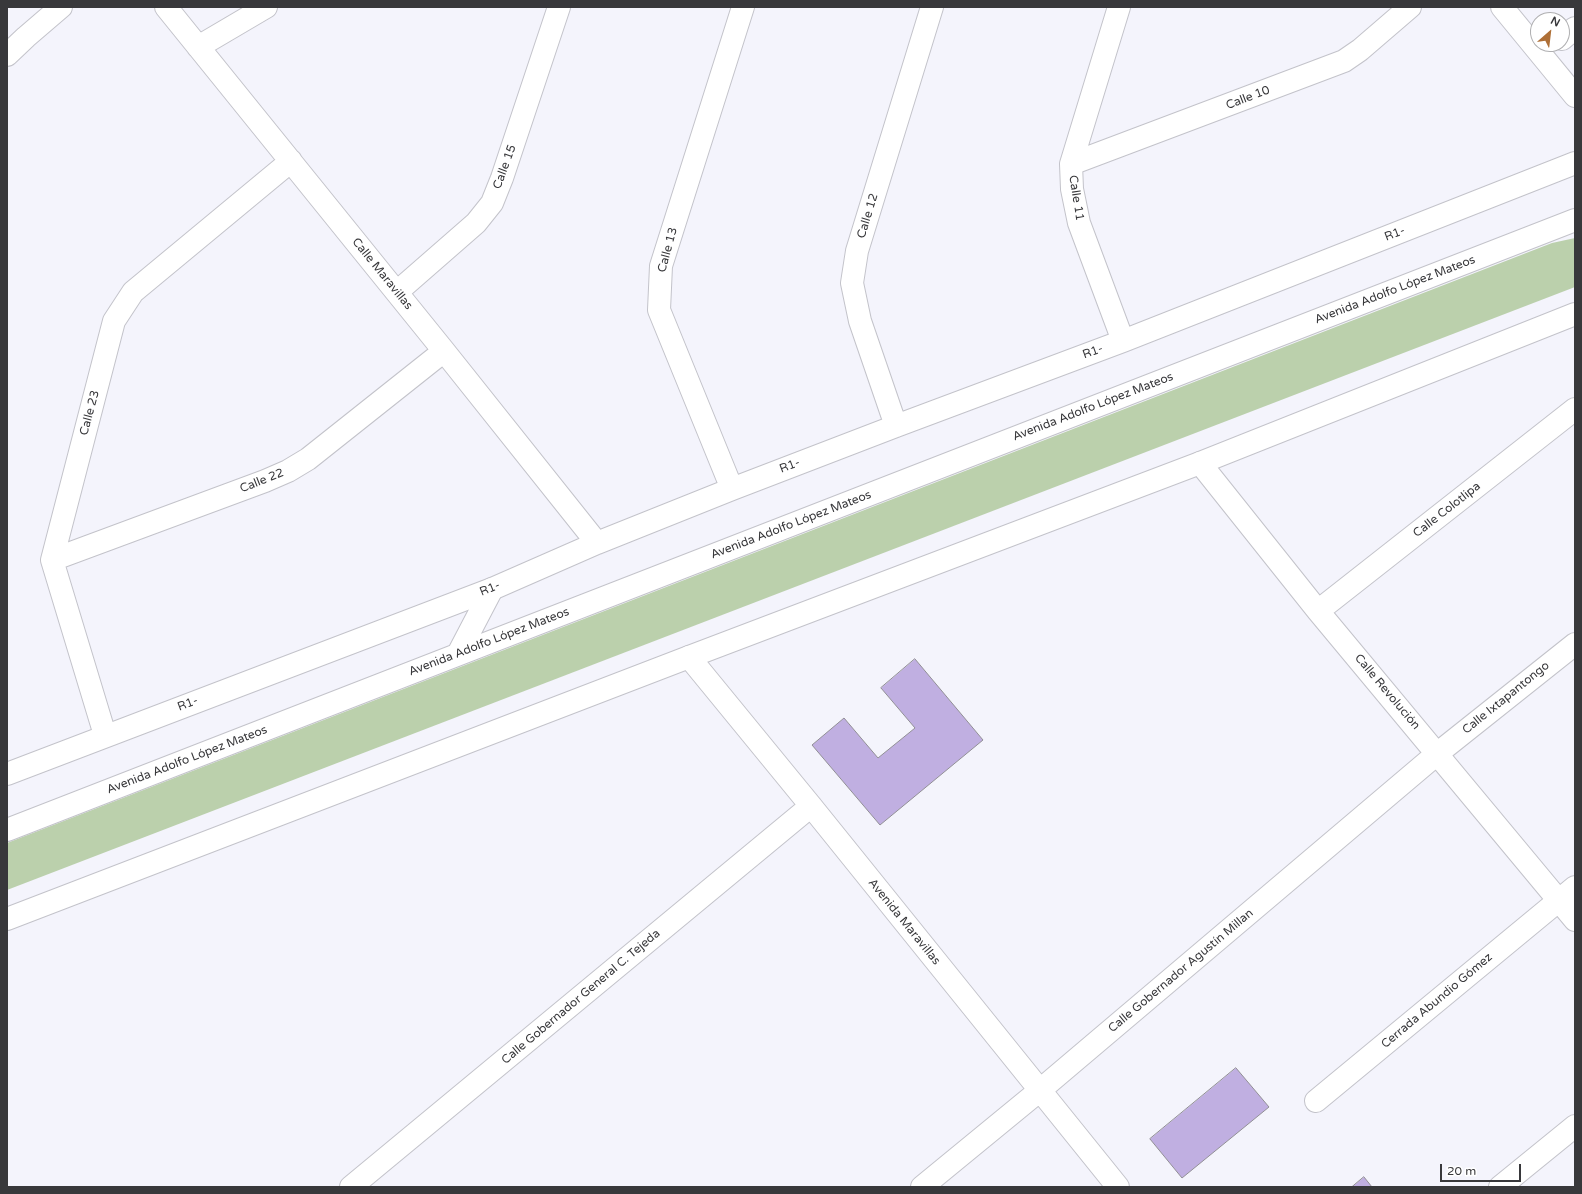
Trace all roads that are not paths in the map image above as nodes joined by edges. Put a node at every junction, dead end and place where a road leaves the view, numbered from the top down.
1 (61, 7) edge
2 (166, 7) edge
3 (266, 7) edge
4 (559, 7) edge
5 (743, 7) edge
6 (932, 7) edge
7 (1119, 7) edge
8 (1410, 7) edge
9 (1502, 7) edge
10 (1530, 33) edge
11 (198, 47) junction
12 (1550, 52) edge
13 (7, 55) edge
14 (1575, 96) edge
15 (290, 161) junction
16 (1575, 163) edge
17 (1072, 164) junction
18 (1575, 220) edge
19 (397, 292) junction
20 (1575, 314) edge
21 (1123, 340) junction
22 (444, 351) junction
23 (1575, 409) edge
24 (896, 426) junction
25 (1200, 463) junction
26 (732, 489) junction
27 (597, 544) junction
28 (52, 560) junction
29 (492, 589) junction
30 (1318, 610) junction
31 (1575, 644) edge
32 (458, 654) junction
33 (689, 657) junction
34 (105, 735) junction
35 (1438, 753) junction
36 (7, 774) edge
37 (811, 806) junction
38 (7, 830) edge
39 (1575, 886) edge
40 (1558, 900) junction
41 (7, 919) edge
42 (1575, 920) edge
43 (1039, 1091) junction
44 (1316, 1101) dead end
45 (1575, 1126) edge
46 (351, 1187) edge
47 (922, 1187) edge
48 (1118, 1187) edge
49 (1500, 1187) edge

1 - 13 street
2 - 11 street, Calle Maravillas
3 - 11 street
4 - 19 street, Calle 15
5 - 26 street, Calle 13
6 - 24 street, Calle 12
7 - 17 street, Calle 11
8 - 17 street, Calle 10
9 - 10 street
11 - 15 street, Calle Maravillas
12 - 14 street
15 - 19 street, Calle Maravillas
15 - 28 street, Calle 23
16 - 21 street, R1-
17 - 21 street, Calle 11
18 - 32 street, Avenida Adolfo López Mateos
19 - 22 street, Calle Maravillas
20 - 25 street
21 - 24 street, R1-
22 - 27 street, Calle Maravillas
22 - 28 street, Calle 22
23 - 30 street, Calle Colotlipa
24 - 26 street, R1-
25 - 30 street, Calle Revolución
25 - 33 street
26 - 27 street, R1-
27 - 29 street, R1-
28 - 34 street
29 - 32 street
29 - 34 street, R1-
30 - 35 street, Calle Revolución
31 - 35 street, Calle Ixtapantongo
32 - 38 street, Avenida Adolfo López Mateos
33 - 37 street, Avenida Maravillas
33 - 41 street
34 - 36 street, R1-
35 - 40 street, Calle Revolución
35 - 43 street, Calle Gobernador Agustín Millan
37 - 43 street, Avenida Maravillas
37 - 46 street, Calle Gobernador General C. Tejeda
39 - 40 street, Cerrada Abundio Gómez
40 - 42 street, Calle Revolución
40 - 44 street, Cerrada Abundio Gómez
43 - 47 street, Calle Gobernador Agustín Millan
43 - 48 street, Avenida Maravillas
45 - 49 street

